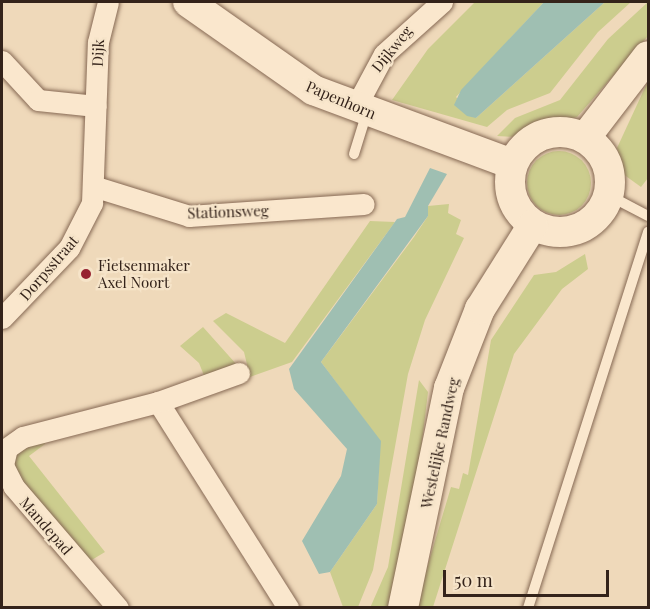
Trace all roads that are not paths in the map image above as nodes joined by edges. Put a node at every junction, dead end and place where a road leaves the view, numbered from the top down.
1 (108, 2) edge
2 (188, 2) edge
3 (441, 2) edge
4 (648, 56) edge
5 (2, 61) edge
6 (96, 106) junction
7 (361, 110) junction
8 (585, 138) junction
9 (354, 153) dead end
10 (512, 164) junction
11 (96, 187) junction
12 (608, 195) junction
13 (363, 204) dead end
14 (648, 216) edge
15 (533, 225) junction
16 (648, 232) edge
17 (2, 318) edge
18 (239, 373) dead end
19 (158, 402) junction
20 (117, 608) edge
21 (288, 608) edge
22 (404, 608) edge
23 (528, 608) edge

1 - 6 street, Dijk
2 - 7 street, Papenhorn
3 - 7 street, Dijkweg
4 - 8 street
5 - 6 street
6 - 11 street, Dorpsstraat
7 - 9 lane
7 - 10 street, Papenhorn
8 - 10 street
8 - 12 street
10 - 15 street
11 - 13 street, Stationsweg
11 - 17 street, Dorpsstraat
12 - 14 lane
12 - 15 street
15 - 22 street, Westelijke Randweg
16 - 23 lane
18 - 19 street, Mandepad
19 - 20 street, Mandepad
19 - 21 street

